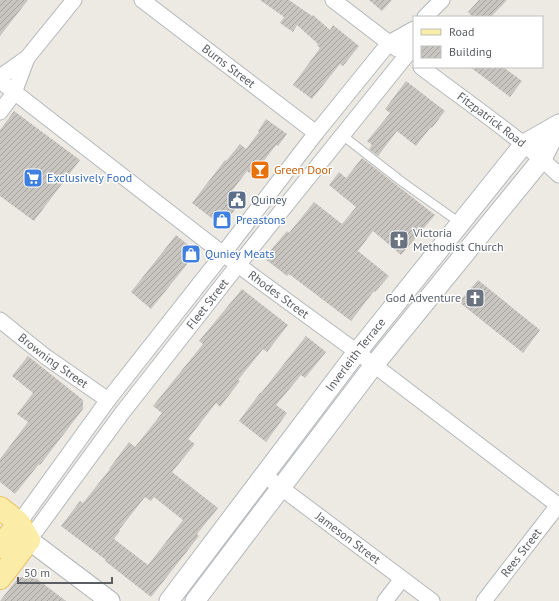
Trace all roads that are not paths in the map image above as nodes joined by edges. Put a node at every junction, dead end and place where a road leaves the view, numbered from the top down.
1 (74, 0) edge
2 (142, 0) edge
3 (333, 0) edge
4 (442, 0) edge
5 (426, 16) edge
6 (413, 29) edge
7 (389, 43) junction
8 (27, 58) junction
9 (410, 59) edge
10 (421, 68) edge
11 (0, 77) edge
12 (0, 81) edge
13 (14, 93) junction
14 (0, 112) edge
15 (559, 125) edge
16 (316, 133) junction
17 (342, 135) junction
18 (524, 144) junction
19 (542, 159) junction
20 (559, 176) edge
21 (460, 224) junction
22 (223, 254) junction
23 (238, 264) junction
24 (0, 320) edge
25 (357, 352) junction
26 (374, 365) junction
27 (108, 400) junction
28 (264, 475) junction
29 (281, 487) junction
30 (559, 505) edge
31 (0, 508) edge
32 (11, 536) edge
33 (0, 578) edge
34 (402, 579) junction
35 (110, 601) edge
36 (169, 601) edge
37 (195, 601) edge
38 (385, 601) edge
39 (432, 601) edge
40 (484, 601) edge

1 - 8 street
2 - 16 street, Burns Street
3 - 7 street
4 - 5 street
6 - 7 street, Fleet Street
6 - 9 street, Fleet Street
7 - 9 street
7 - 16 street, Fleet Street
8 - 11 street
8 - 13 street
9 - 17 street, Fleet Street
10 - 18 street, Fitzpatrick Road
12 - 13 street, Rhodes Street
13 - 14 street
13 - 22 street, Rhodes Street
15 - 18 street, Inverleith Terrace
15 - 19 street, Inverleith Terrace
16 - 22 street, Fleet Street
17 - 21 lane
17 - 23 street, Fleet Street
18 - 19 street, Fitzpatrick Road
18 - 21 street, Inverleith Terrace
19 - 20 street, Fitzpatrick Road
19 - 26 street, Inverleith Terrace
21 - 25 street, Inverleith Terrace
22 - 23 street, Rhodes Street
22 - 27 street, Fleet Street
23 - 25 street, Rhodes Street
23 - 32 street, Fleet Street
24 - 27 street, Browning Street
25 - 26 street, Rhodes Street
25 - 28 street, Inverleith Terrace
26 - 29 street, Inverleith Terrace
26 - 30 street, Rhodes Street
27 - 32 street, Fleet Street
28 - 29 street, Jameson Street
28 - 36 street, Inverleith Terrace
29 - 34 street, Jameson Street
29 - 37 street, Inverleith Terrace
30 - 40 street, Rees Street
31 - 32 main road
32 - 33 main road, Fleet Street
32 - 35 street
34 - 38 street
34 - 39 street, Jameson Street

